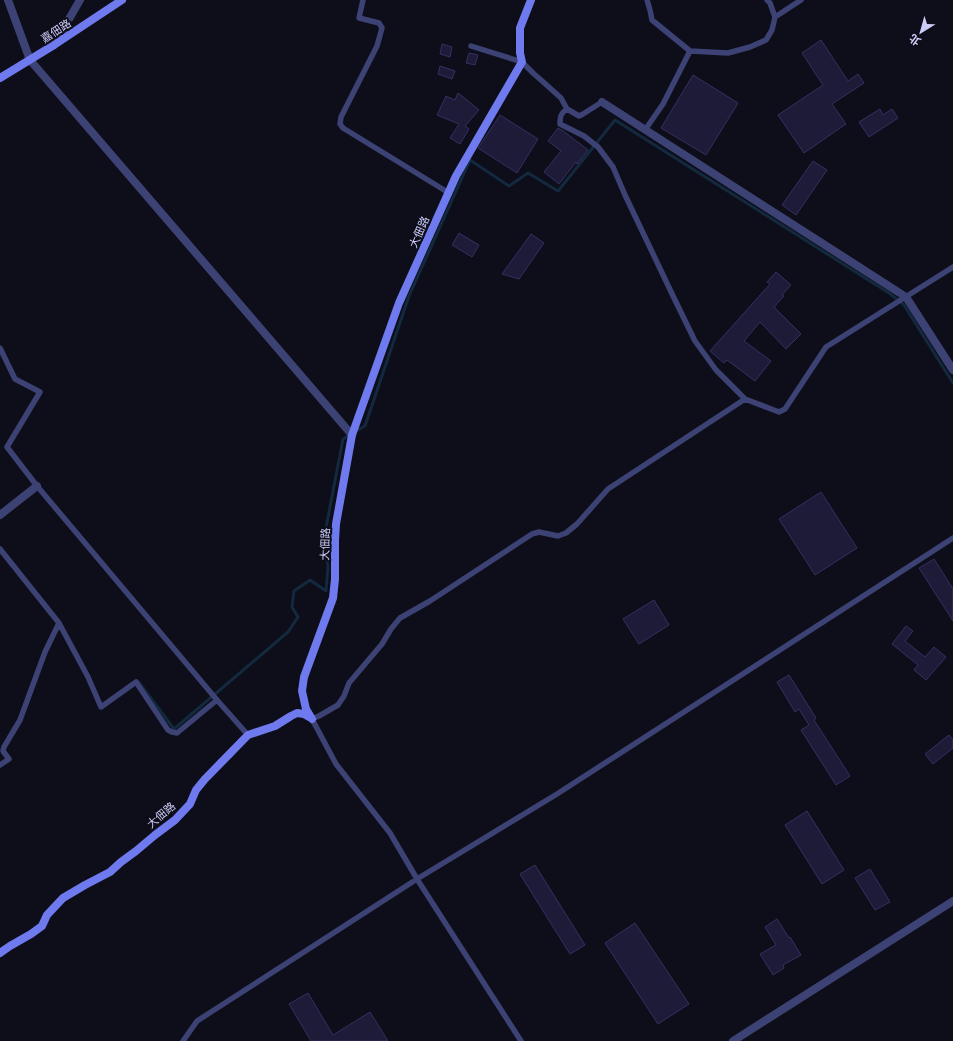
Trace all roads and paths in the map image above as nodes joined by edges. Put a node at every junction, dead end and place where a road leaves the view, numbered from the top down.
1 (8, 0) edge
2 (80, 0) edge
3 (122, 0) edge
4 (363, 0) edge
5 (531, 0) edge
6 (647, 0) edge
7 (767, 0) edge
8 (801, 0) edge
9 (775, 17) junction
10 (54, 45) junction
11 (471, 46) dead end
12 (690, 51) junction
13 (30, 60) junction
14 (522, 62) junction
15 (0, 78) edge
16 (602, 102) joint
17 (567, 109) junction
18 (645, 130) junction
19 (449, 193) junction
20 (953, 266) edge
21 (906, 297) junction
22 (0, 348) edge
23 (953, 370) edge
24 (745, 399) junction
25 (352, 435) junction
26 (37, 486) junction
27 (0, 514) edge
28 (953, 538) edge
29 (0, 549) edge
30 (59, 623) junction
31 (217, 700) junction
32 (312, 719) junction
33 (248, 734) junction
34 (2, 746) edge
35 (0, 765) edge
36 (417, 879) junction
37 (953, 901) edge
38 (0, 953) edge
39 (183, 1041) edge
40 (521, 1041) edge
41 (733, 1041) edge

1 - 13 street
2 - 10 street
3 - 10 street, 嘉佃路
4 - 19 lane
5 - 14 street
6 - 12 lane
7 - 9 lane
8 - 9 lane
9 - 12 lane
10 - 13 street, 嘉佃路
11 - 14 lane
12 - 18 lane
13 - 15 street, 嘉佃路
13 - 25 street
14 - 17 lane
14 - 19 street, 大佃路
16 - 17 lane
16 - 18 street
17 - 24 lane
18 - 21 street
19 - 25 street, 大佃路
20 - 21 lane
21 - 23 street
21 - 24 lane
22 - 26 lane
24 - 32 lane
25 - 32 street, 大佃路
26 - 27 street
26 - 31 lane
28 - 36 lane
29 - 30 lane
30 - 31 lane
30 - 34 lane
31 - 33 lane
32 - 33 street, 大佃路
32 - 36 lane
33 - 38 street, 大佃路
34 - 35 lane
36 - 39 lane
36 - 40 lane
37 - 41 street

